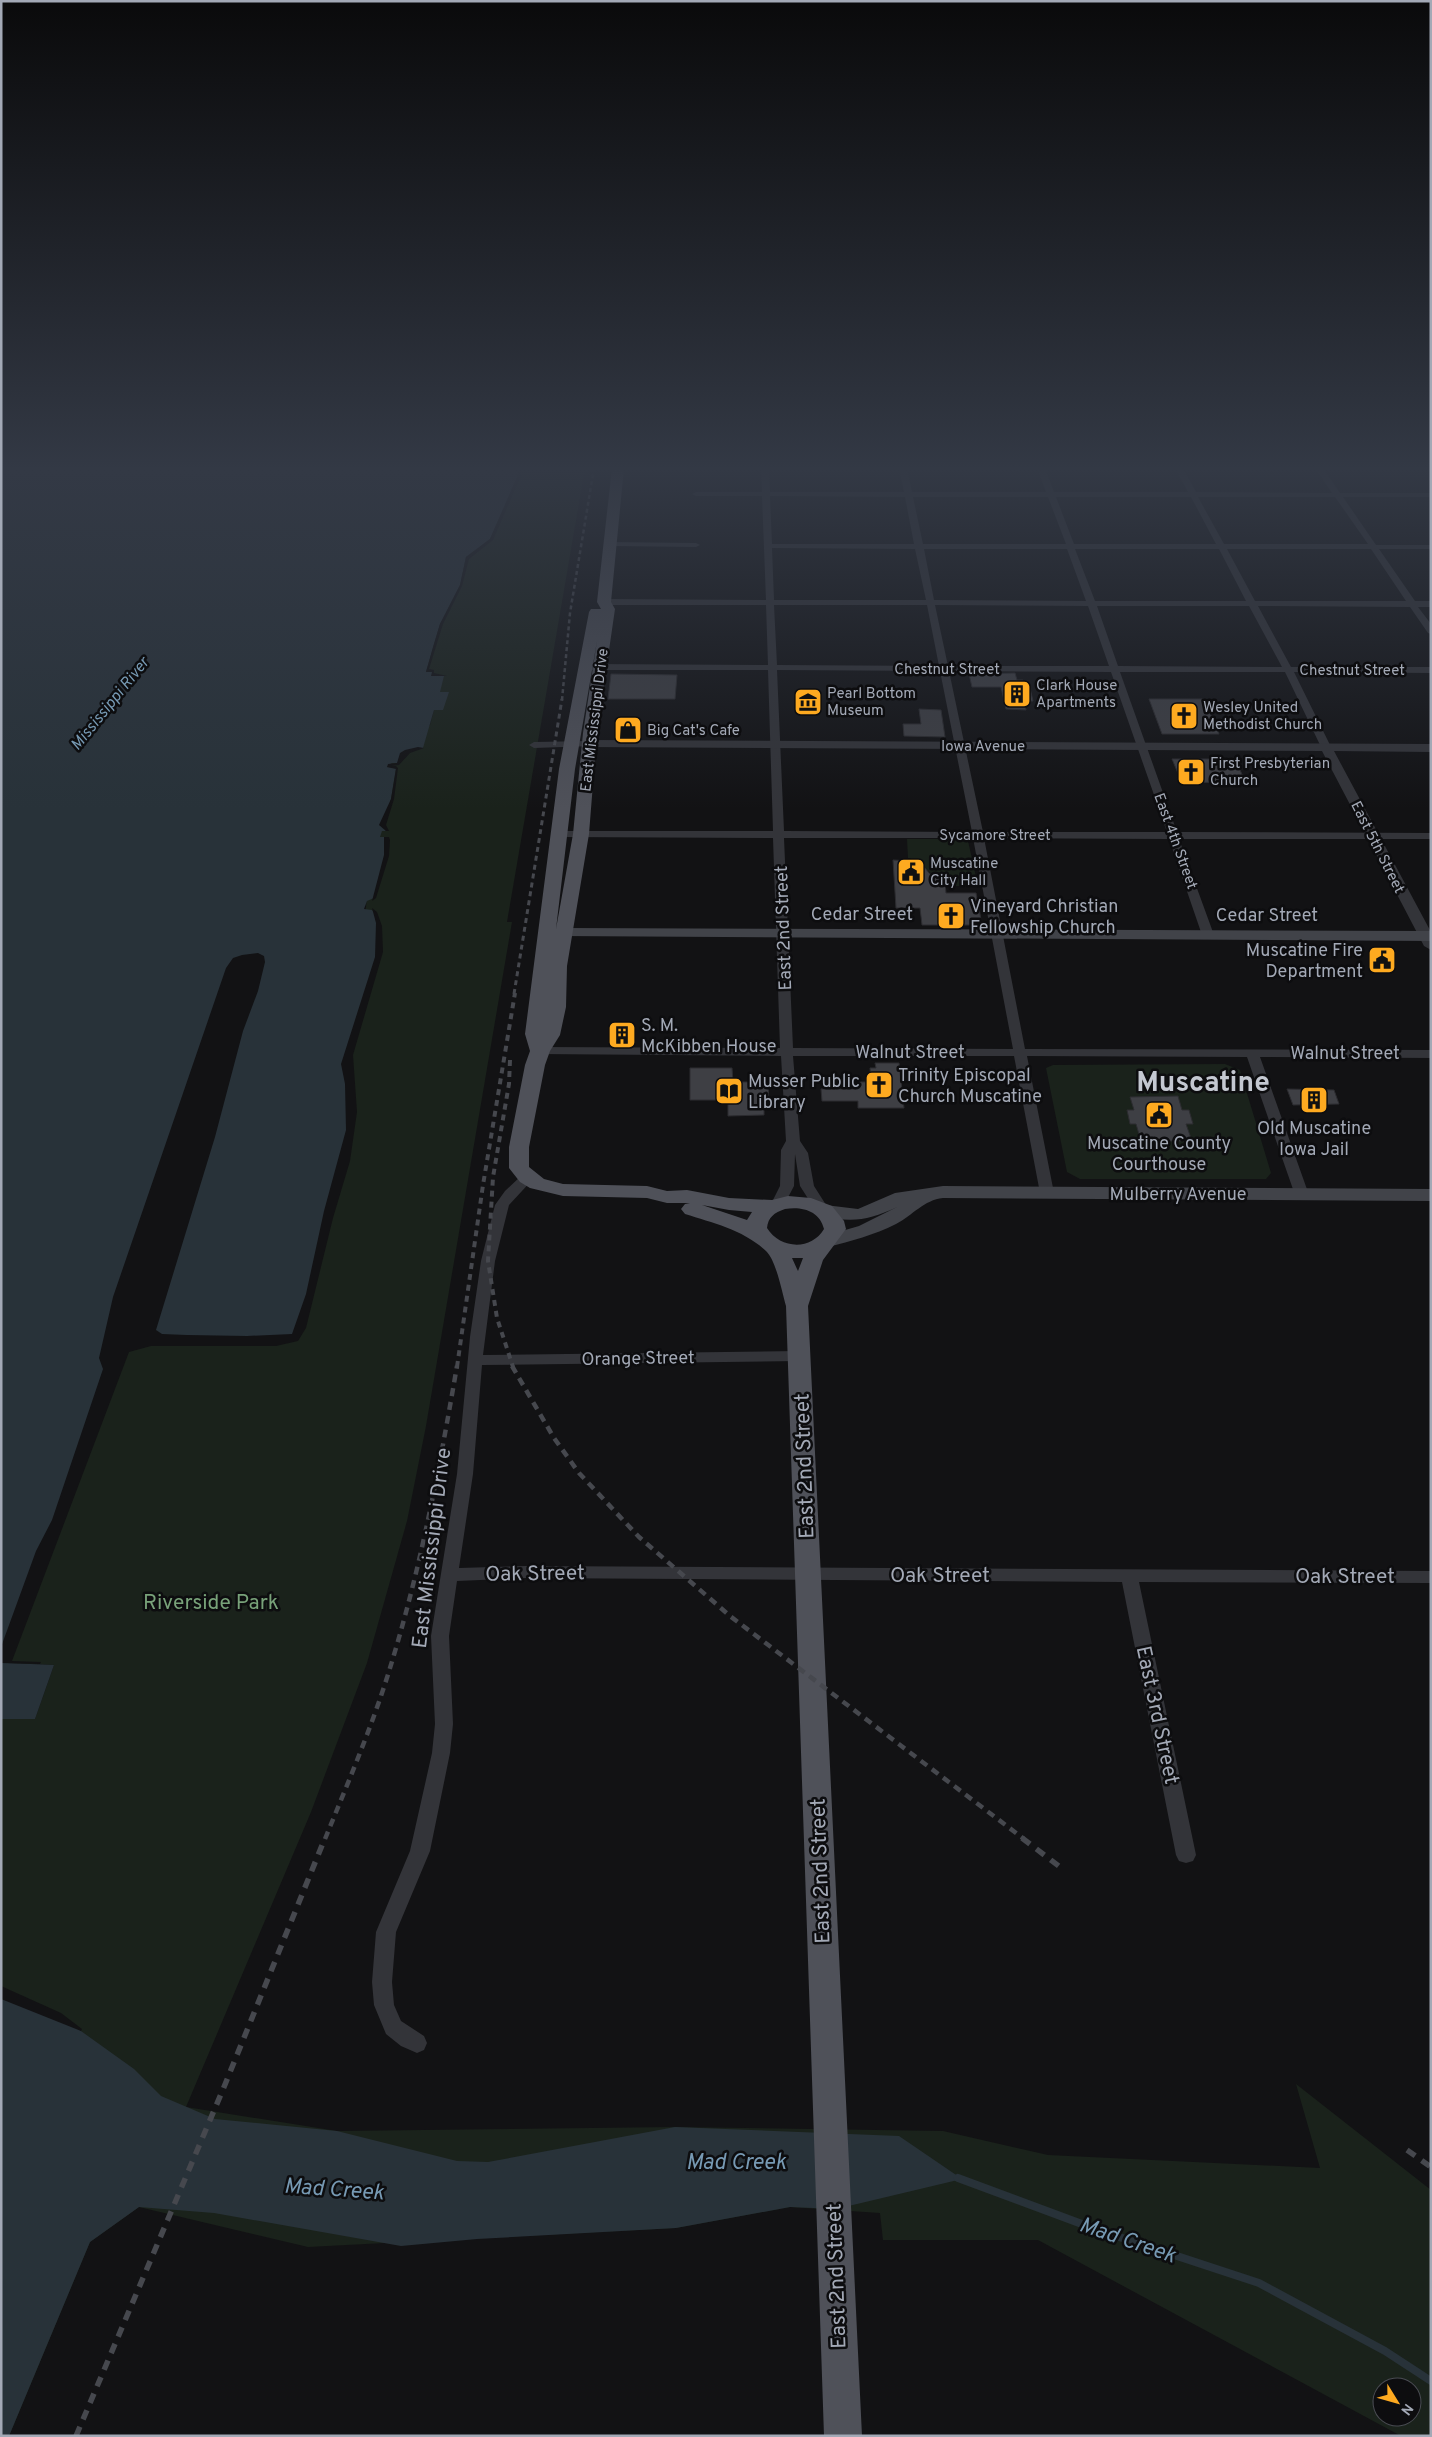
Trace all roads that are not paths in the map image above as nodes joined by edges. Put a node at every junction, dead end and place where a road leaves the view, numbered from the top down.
1 (606, 582) edge
2 (770, 582) edge
3 (927, 582) edge
4 (1084, 582) edge
5 (1241, 582) edge
6 (1397, 582) edge
7 (604, 602) junction
8 (771, 603) junction
9 (932, 604) junction
10 (1092, 604) junction
11 (1253, 604) junction
12 (1412, 604) junction
13 (1431, 604) edge
14 (1431, 631) edge
15 (583, 667) junction
16 (601, 667) junction
17 (774, 668) junction
18 (944, 669) junction
19 (1115, 669) junction
20 (1286, 670) junction
21 (1431, 670) edge
22 (572, 744) junction
23 (589, 744) junction
24 (534, 745) dead end
25 (777, 745) junction
26 (960, 745) junction
27 (1142, 747) junction
28 (1326, 747) junction
29 (1431, 748) edge
30 (559, 834) junction
31 (581, 834) junction
32 (780, 834) junction
33 (978, 835) junction
34 (1173, 835) junction
35 (1372, 836) junction
36 (1431, 836) edge
37 (564, 933) junction
38 (783, 934) junction
39 (996, 935) junction
40 (1208, 935) junction
41 (1429, 940) edge
42 (540, 1051) junction
43 (787, 1052) junction
44 (1020, 1052) junction
45 (1252, 1053) junction
46 (1431, 1054) edge
47 (793, 1141) junction
48 (527, 1178) junction
49 (1047, 1193) junction
50 (924, 1194) junction
51 (1302, 1194) junction
52 (1431, 1195) edge
53 (667, 1197) junction
54 (775, 1205) junction
55 (823, 1210) junction
56 (767, 1242) junction
57 (824, 1244) junction
58 (797, 1306) junction
59 (799, 1356) junction
60 (476, 1360) junction
61 (1129, 1574) junction
62 (450, 1575) junction
63 (808, 1575) junction
64 (1431, 1577) edge
65 (1186, 1855) dead end
66 (417, 2043) dead end
67 (843, 2436) edge

1 - 7 main road
2 - 8 street, East 2nd Street
3 - 9 street
4 - 10 street, East 4th Street
5 - 11 street
6 - 12 street
7 - 8 street
7 - 15 main road, East Mississippi Drive
7 - 16 main road, East Mississippi Drive
8 - 9 street
8 - 17 street, East 2nd Street
9 - 10 street
9 - 18 street
10 - 11 street
10 - 19 street, East 4th Street
11 - 12 street
11 - 20 street
12 - 13 street
12 - 14 street
15 - 16 street, Chestnut Street
15 - 22 main road, East Mississippi Drive
16 - 17 street, Chestnut Street
16 - 23 main road, East Mississippi Drive
17 - 18 street, Chestnut Street
17 - 25 street, East 2nd Street
18 - 19 street, Chestnut Street
18 - 26 street
19 - 20 street, Chestnut Street
19 - 27 street, East 4th Street
20 - 21 street, Chestnut Street
20 - 28 street
22 - 23 street, Iowa Avenue
22 - 24 street, Iowa Avenue
22 - 30 main road, East Mississippi Drive
23 - 25 street, Iowa Avenue
23 - 31 main road, East Mississippi Drive
25 - 26 street, Iowa Avenue
25 - 32 street, East 2nd Street
26 - 27 street, Iowa Avenue
26 - 33 street
27 - 28 street, Iowa Avenue
27 - 34 street, East 4th Street
28 - 29 street, Iowa Avenue
28 - 35 street, East 5th Street
30 - 31 street, Sycamore Street
30 - 42 main road, East Mississippi Drive
31 - 32 street, Sycamore Street
31 - 37 main road, East Mississippi Drive
32 - 33 street, Sycamore Street
32 - 38 street, East 2nd Street
33 - 34 street, Sycamore Street
33 - 39 street
34 - 35 street, Sycamore Street
34 - 40 street, East 4th Street
35 - 36 street, Sycamore Street
35 - 41 street, East 5th Street
37 - 38 main road, Cedar Street
37 - 42 main road, East Mississippi Drive
38 - 39 main road, Cedar Street
38 - 43 street, East 2nd Street
39 - 40 main road, Cedar Street
39 - 44 street
40 - 41 main road, Cedar Street
42 - 43 street, Walnut Street
42 - 48 main road, East Mississippi Drive
43 - 44 street, Walnut Street
43 - 47 street, East 2nd Street
44 - 45 street, Walnut Street
44 - 49 street
45 - 46 street, Walnut Street
45 - 51 street
47 - 54 street, East 2nd Street
47 - 55 street, East 2nd Street
48 - 53 main road
48 - 60 street, East Mississippi Drive
49 - 50 main road, Mulberry Avenue
49 - 51 main road, Mulberry Avenue
50 - 55 main road, Mulberry Avenue
50 - 57 main road
51 - 52 main road, Mulberry Avenue
53 - 54 main road
53 - 56 main road
54 - 55 main road
54 - 56 main road
55 - 57 main road
56 - 57 main road
56 - 58 main road, East 2nd Street
57 - 58 main road, East 2nd Street
58 - 59 main road, East 2nd Street
59 - 60 street, Orange Street
59 - 63 main road, East 2nd Street
60 - 62 street, East Mississippi Drive
61 - 63 street, Oak Street
61 - 64 street, Oak Street
61 - 65 street, East 3rd Street
62 - 63 street, Oak Street
62 - 66 street, East Mississippi Drive
63 - 67 main road, East 2nd Street

